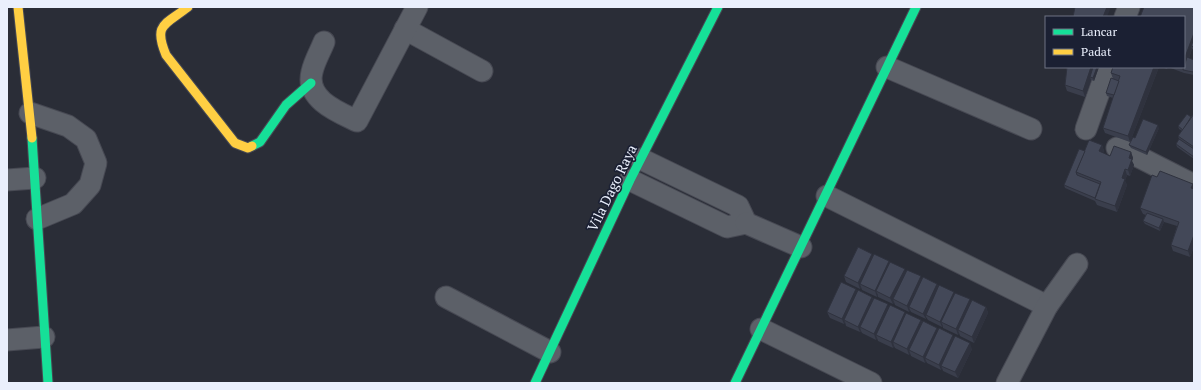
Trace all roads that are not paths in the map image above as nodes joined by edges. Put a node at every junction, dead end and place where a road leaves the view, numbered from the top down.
1 (188, 7) edge
2 (417, 7) edge
3 (718, 7) edge
4 (916, 7) edge
5 (14, 10) edge
6 (405, 29) junction
7 (324, 42) dead end
8 (887, 67) junction
9 (1108, 68) edge
10 (482, 71) dead end
11 (311, 83) junction
12 (30, 113) junction
13 (1031, 129) dead end
14 (1086, 130) dead end
15 (1117, 148) edge
16 (641, 159) junction
17 (35, 178) junction
18 (7, 180) edge
19 (630, 180) junction
20 (1194, 185) edge
21 (827, 196) junction
22 (37, 219) junction
23 (746, 223) junction
24 (801, 247) junction
25 (1077, 264) dead end
26 (446, 297) dead end
27 (1047, 306) junction
28 (761, 330) junction
29 (44, 337) junction
30 (7, 340) edge
31 (550, 352) junction
32 (48, 383) edge
33 (535, 383) edge
34 (735, 383) edge
35 (871, 383) edge
36 (1007, 383) edge

1 - 11 street
2 - 6 street
3 - 16 street, Vila Dago Raya
4 - 8 street
5 - 12 street
6 - 10 street
6 - 11 street
7 - 11 street
8 - 13 street
8 - 21 street
9 - 14 street
12 - 17 street
12 - 22 street
15 - 20 street
16 - 19 street, Vila Dago Raya
16 - 23 street
17 - 18 street
17 - 22 street
19 - 23 street
19 - 31 street, Vila Dago Raya
21 - 24 street
21 - 27 street
22 - 29 street
23 - 24 street
24 - 28 street
25 - 27 street
26 - 31 street
27 - 36 street
28 - 34 street
28 - 35 street
29 - 30 street
29 - 32 street
31 - 33 street, Vila Dago Raya

